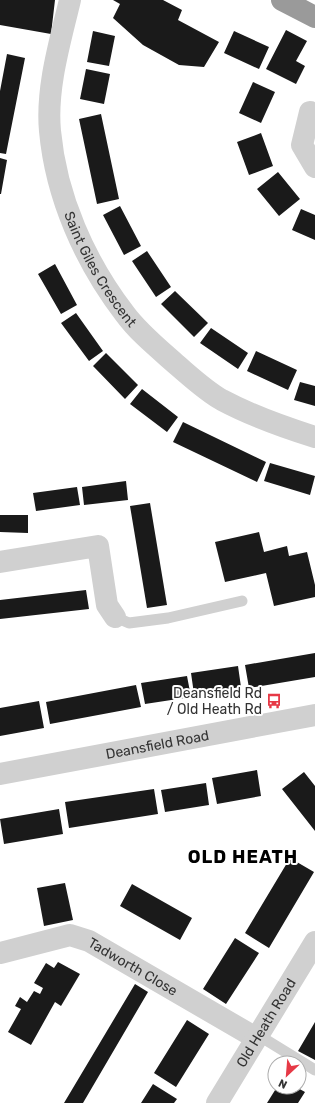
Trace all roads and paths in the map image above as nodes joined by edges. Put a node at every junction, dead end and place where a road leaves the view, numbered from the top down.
1 (70, 0) edge
2 (282, 0) edge
3 (315, 17) edge
4 (310, 112) dead end
5 (315, 167) edge
6 (315, 437) edge
7 (0, 562) edge
8 (242, 602) dead end
9 (115, 617) joint
10 (315, 715) edge
11 (0, 774) edge
12 (315, 942) edge
13 (0, 953) edge
14 (257, 1036) junction
15 (315, 1070) edge
16 (217, 1103) edge

1 - 6 street, Saint Giles Crescent
2 - 3 highway
4 - 5 street
7 - 9 street
8 - 9 lane
10 - 11 street, Deansfield Road
12 - 14 street, Old Heath Road
13 - 14 street, Tadworth Close
14 - 15 lane
14 - 16 street, Old Heath Road

